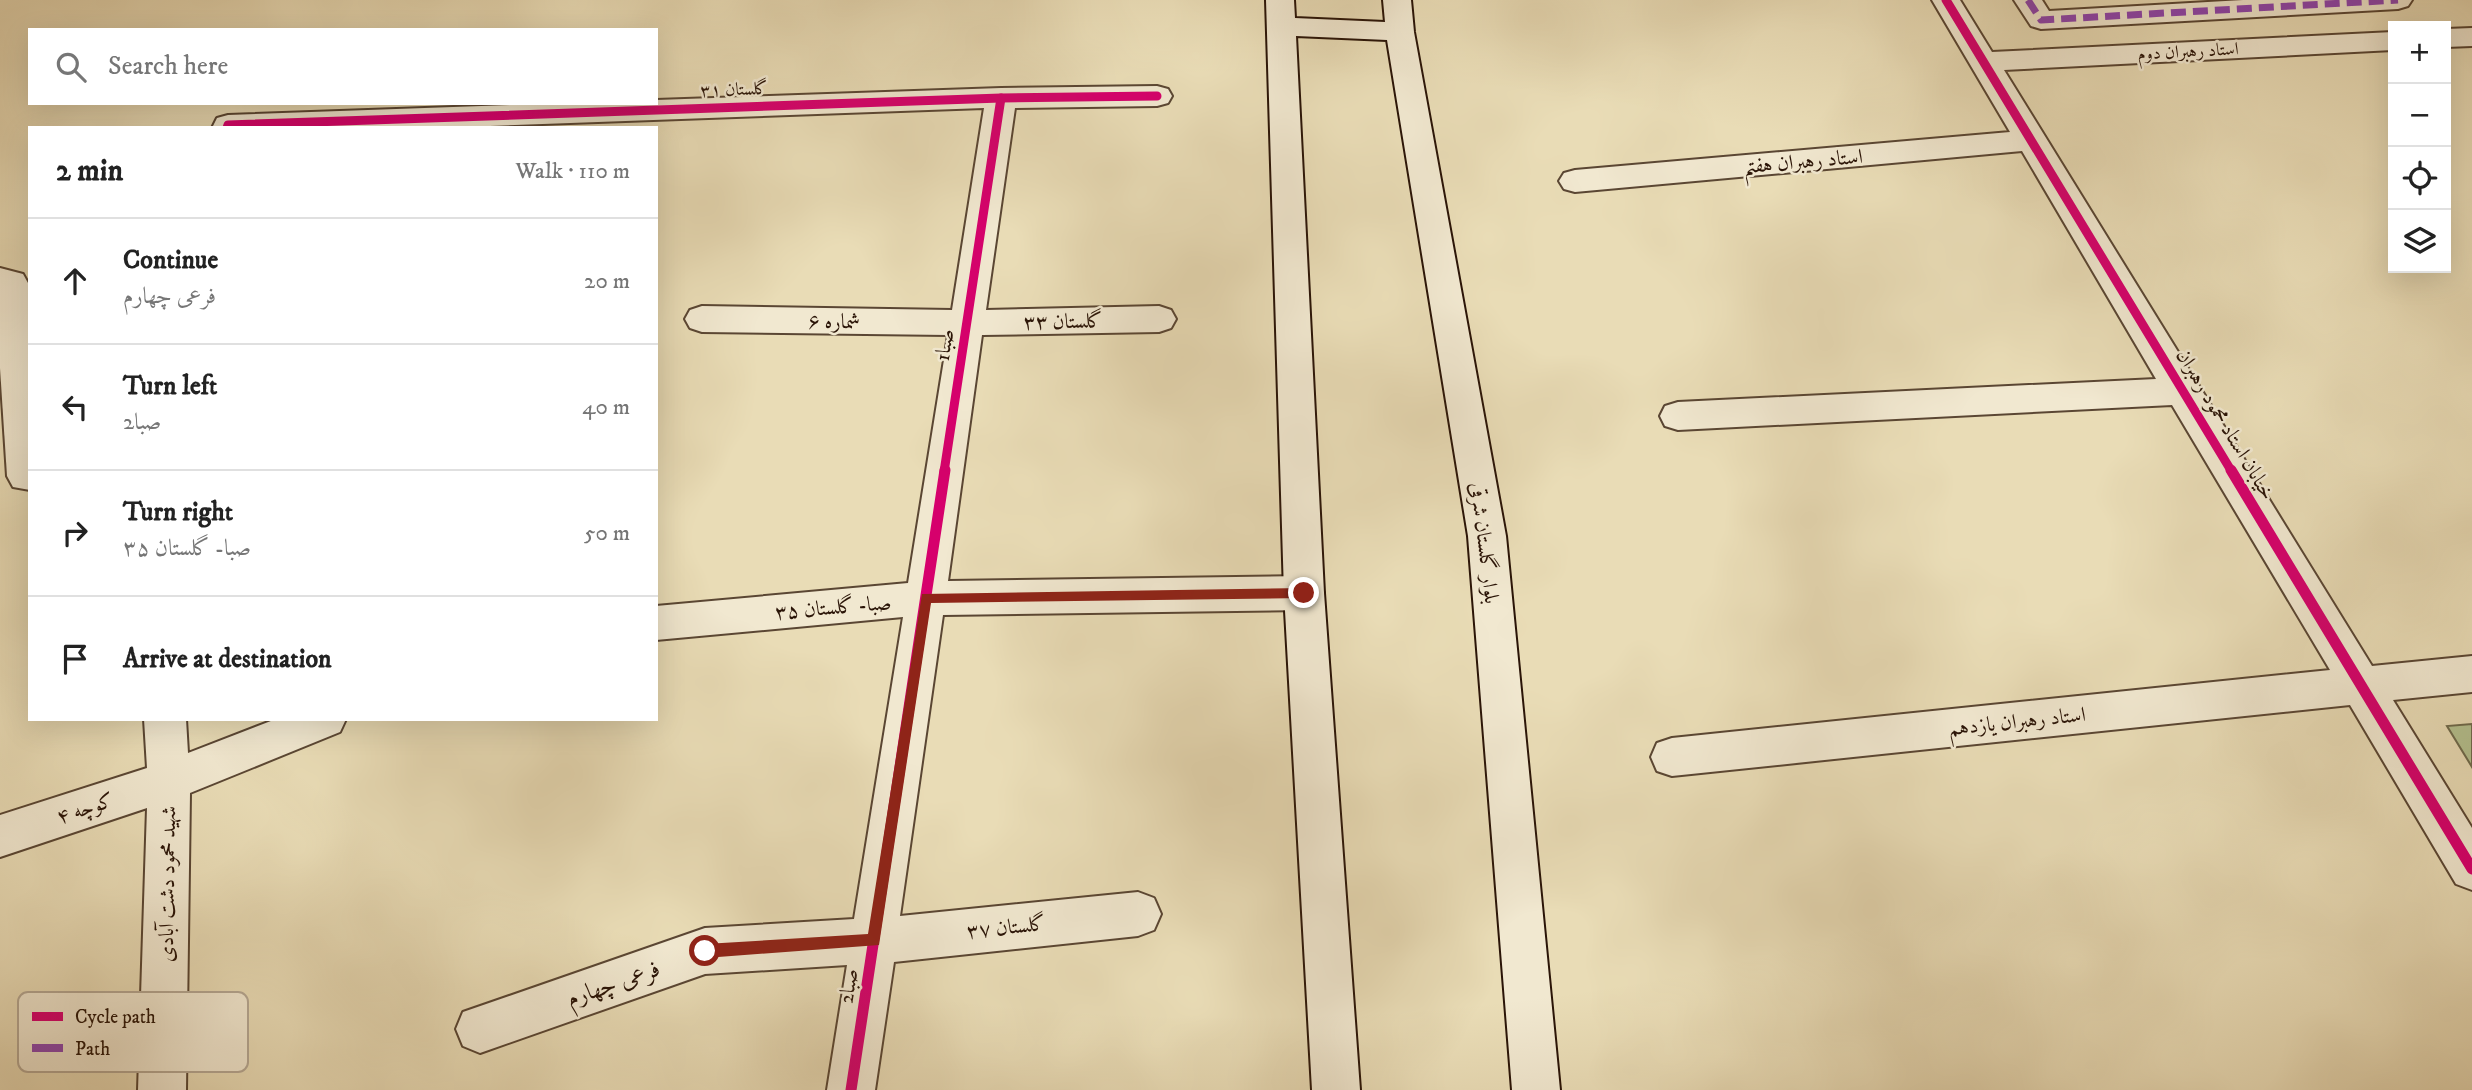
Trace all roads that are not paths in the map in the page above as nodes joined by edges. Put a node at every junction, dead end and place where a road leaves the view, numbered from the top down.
1 (1946, 0) edge
2 (2028, 0) edge
3 (2398, 0) edge
4 (1281, 13) edge
5 (1399, 16) edge
6 (2472, 37) edge
7 (2451, 38) edge
8 (2388, 41) edge
9 (1983, 62) junction
10 (1157, 96) dead end
11 (1001, 98) junction
12 (227, 126) edge
13 (2031, 141) junction
14 (1575, 181) dead end
15 (0, 280) edge
16 (702, 319) dead end
17 (1159, 319) dead end
18 (967, 323) junction
19 (2183, 391) junction
20 (1678, 416) dead end
21 (19, 478) edge
22 (1304, 593) junction
23 (926, 598) junction
24 (658, 623) edge
25 (2472, 674) edge
26 (2361, 686) junction
27 (165, 721) edge
28 (320, 721) edge
29 (1672, 757) dead end
30 (169, 780) junction
31 (0, 836) edge
32 (2472, 869) edge
33 (1138, 914) dead end
34 (874, 940) junction
35 (164, 992) edge
36 (480, 1029) dead end
37 (162, 1072) edge
38 (162, 1090) edge
39 (851, 1090) edge
40 (1336, 1090) edge
41 (1535, 1090) edge

1 - 9 street, خیابان استاد محمود رهبران
2 - 3 street
4 - 5 street
4 - 22 street
5 - 41 street, بلوار گلستان شرقی
6 - 7 street
8 - 9 street, استاد رهبران دوم
9 - 13 street, خیابان استاد محمود رهبران
10 - 11 street, گلستان ۳۱
11 - 12 street, گلستان ۳۱
11 - 18 street, صبا1
13 - 14 street, استاد رهبران هفتم
13 - 19 street, خیابان استاد محمود رهبران
15 - 21 street
16 - 18 street, شماره ۶
17 - 18 street, گلستان ۳۳
18 - 23 street, صبا1
19 - 20 street
19 - 26 street, خیابان استاد محمود رهبران
22 - 23 street, صبا- گلستان ۳۵
22 - 40 street
23 - 24 street, صبا- گلستان ۳۵
23 - 34 street, صبا2
25 - 26 street, استاد رهبران یازدهم
26 - 29 street, استاد رهبران یازدهم
26 - 32 street, خیابان استاد محمود رهبران
27 - 30 street, شهید محمود دشت آبادی
28 - 30 street, کوچه ۴
30 - 31 street, کوچه ۴
30 - 35 street, شهید محمود دشت آبادی
33 - 34 street, گلستان ۳۷
34 - 36 street, فرعی چهارم
34 - 39 street, صبا2
37 - 38 street, شهید محمود دشت آبادی

